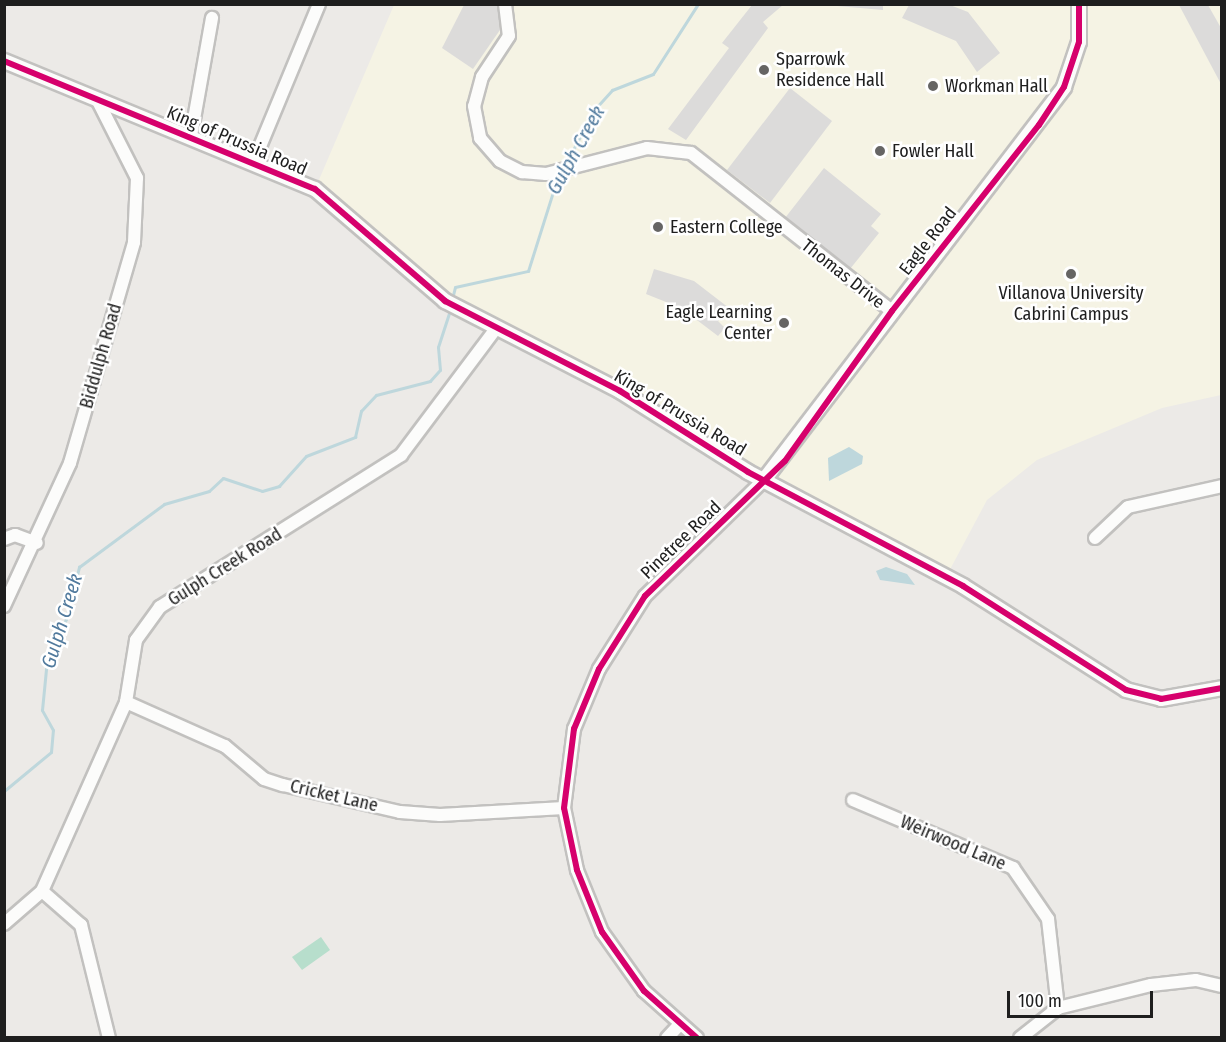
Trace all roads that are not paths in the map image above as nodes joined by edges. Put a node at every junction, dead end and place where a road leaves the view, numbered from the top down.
1 (320, 4) edge
2 (505, 4) edge
3 (1079, 4) edge
4 (212, 18) dead end
5 (4, 61) edge
6 (98, 101) junction
7 (191, 136) junction
8 (254, 161) junction
9 (892, 311) junction
10 (495, 331) junction
11 (764, 480) junction
12 (1221, 486) edge
13 (1095, 538) dead end
14 (4, 539) edge
15 (37, 543) junction
16 (4, 606) edge
17 (1221, 688) edge
18 (126, 702) junction
19 (853, 800) dead end
20 (564, 808) junction
21 (42, 891) junction
22 (4, 924) edge
23 (1221, 986) edge
24 (1058, 1008) junction
25 (678, 1026) junction
26 (110, 1038) edge
27 (667, 1038) edge
28 (697, 1038) edge
29 (1020, 1038) edge

1 - 8 street
2 - 9 street, Thomas Drive
3 - 9 street, Eagle Road
4 - 7 street
5 - 6 street, King of Prussia Road
6 - 7 street, King of Prussia Road
6 - 15 street, Biddulph Road
7 - 8 street, King of Prussia Road
8 - 10 street, King of Prussia Road
9 - 11 street, Eagle Road
10 - 11 street, King of Prussia Road
10 - 18 street, Gulph Creek Road
11 - 17 street, King of Prussia Road
11 - 20 street, Pinetree Road
12 - 13 street
14 - 15 street
15 - 16 street, Biddulph Road
18 - 20 street, Cricket Lane
18 - 21 street, Gulph Creek Road
19 - 24 street, Weirwood Lane
20 - 25 street, Pinetree Road
21 - 22 street, Gulph Creek Road
21 - 26 street
23 - 24 street
24 - 29 street
25 - 27 street
25 - 28 street, Pinetree Road

